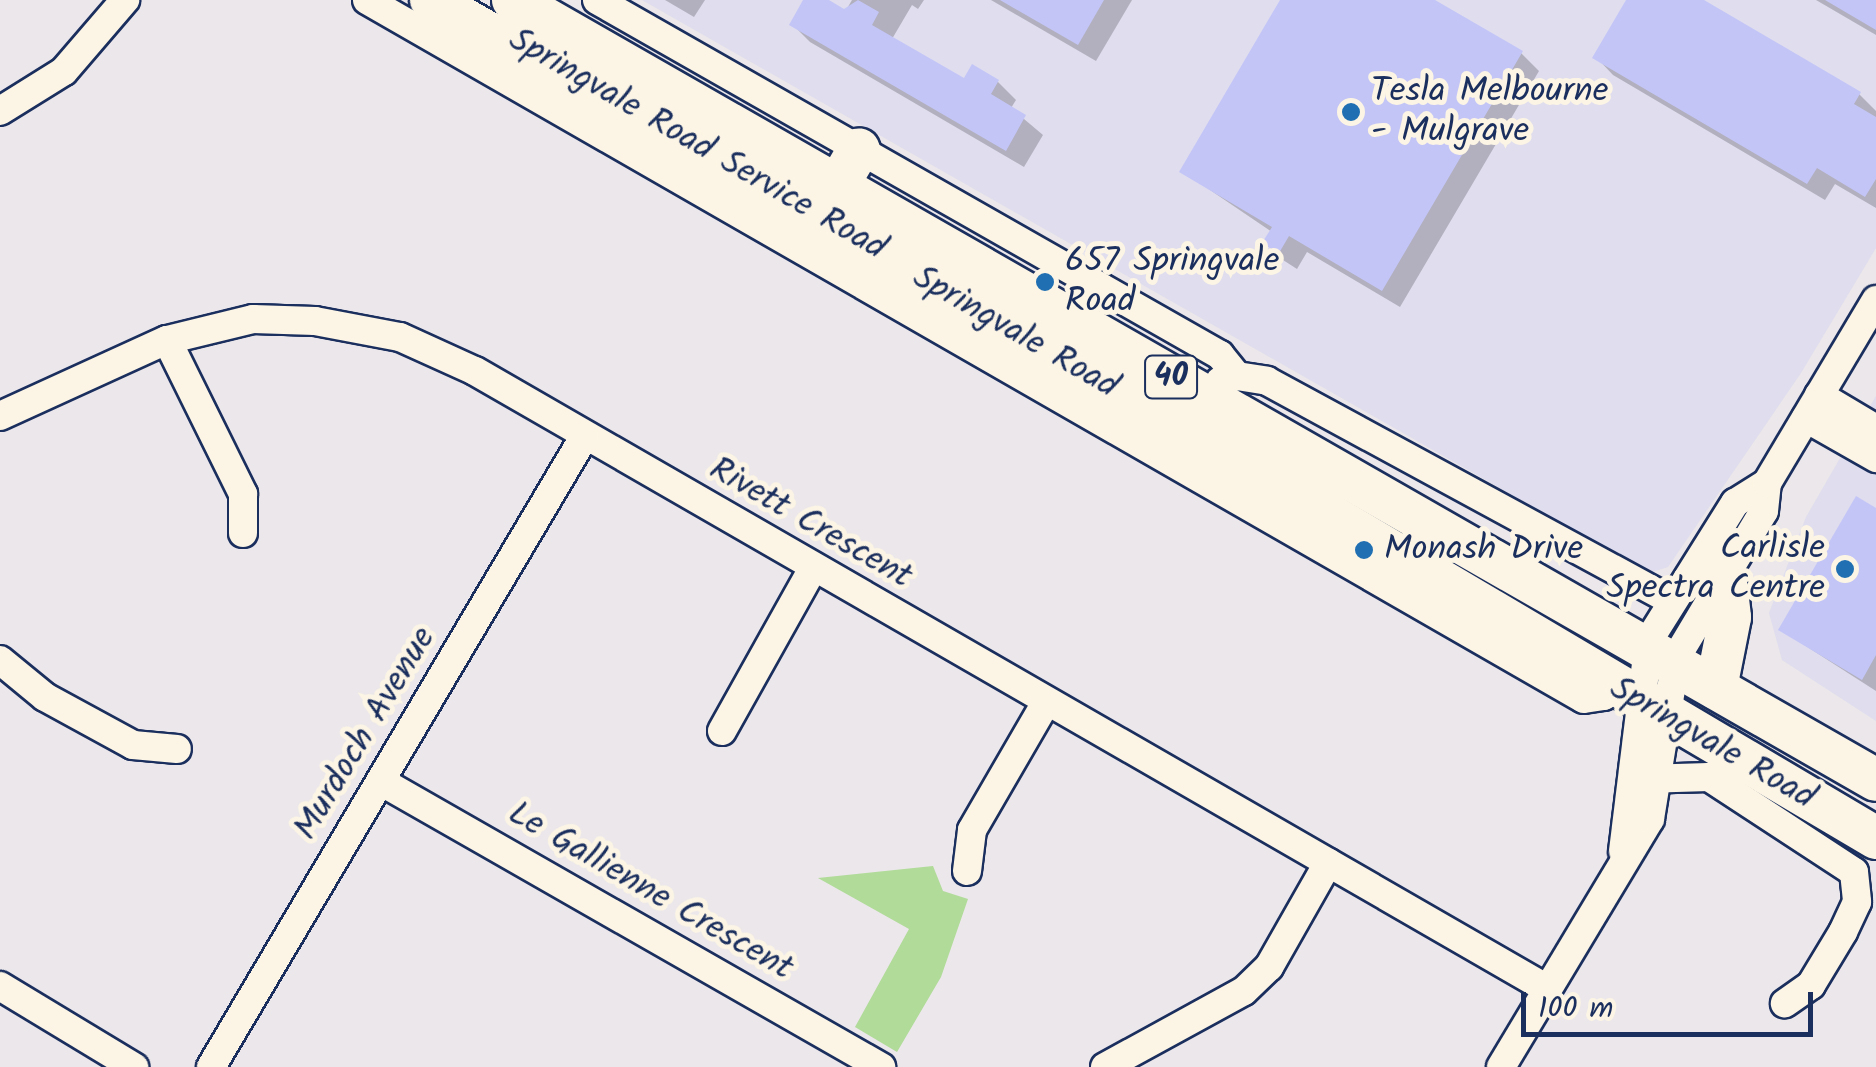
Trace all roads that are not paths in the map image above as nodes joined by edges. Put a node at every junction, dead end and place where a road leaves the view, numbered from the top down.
1 (125, 0) edge
2 (367, 0) edge
3 (431, 0) edge
4 (512, 0) edge
5 (597, 0) edge
6 (0, 110) edge
7 (660, 149) junction
8 (859, 149) junction
9 (827, 203) junction
10 (1122, 300) junction
11 (1876, 300) edge
12 (166, 340) junction
13 (1128, 352) junction
14 (1237, 376) junction
15 (1196, 392) junction
16 (1813, 407) junction
17 (0, 416) edge
18 (1876, 428) edge
19 (584, 438) junction
20 (1876, 458) edge
21 (1259, 470) junction
22 (1768, 483) junction
23 (1532, 528) junction
24 (243, 532) dead end
25 (813, 568) junction
26 (1725, 574) junction
27 (1536, 585) junction
28 (1672, 600) junction
29 (1660, 656) junction
30 (0, 660) edge
31 (1716, 688) junction
32 (1640, 703) junction
33 (1045, 704) junction
34 (722, 731) dead end
35 (177, 750) dead end
36 (1646, 779) junction
37 (1876, 780) edge
38 (382, 782) junction
39 (1876, 838) edge
40 (1328, 864) junction
41 (967, 872) dead end
42 (0, 986) edge
43 (1546, 988) junction
44 (1785, 1004) dead end
45 (134, 1067) edge
46 (211, 1067) edge
47 (880, 1067) edge
48 (1106, 1067) edge
49 (1501, 1067) edge

1 - 6 street
2 - 7 street, Springvale Road Service Road
3 - 7 highway, Springvale Road / 40
4 - 9 highway, Springvale Road / 40
5 - 8 street
7 - 9 highway, Springvale Road / 40
7 - 21 street, Springvale Road Service Road
8 - 9 highway
8 - 10 street
9 - 13 highway, Springvale Road / 40
9 - 21 highway, Springvale Road / 40
10 - 13 street, Springvale Road
10 - 14 street
11 - 16 street
12 - 17 street, Rivett Crescent
12 - 19 street, Rivett Crescent
12 - 24 street
13 - 15 highway, Springvale Road / 40
14 - 15 street
14 - 23 street
15 - 21 highway, Springvale Road / 40
16 - 18 street
16 - 20 street
16 - 22 street
19 - 25 street, Rivett Crescent
19 - 38 street, Murdoch Avenue
21 - 27 highway, Springvale Road / 40
21 - 32 highway, Springvale Road / 40
22 - 26 street
22 - 28 street
23 - 27 street
23 - 28 street
25 - 33 street, Rivett Crescent
25 - 34 street
26 - 29 street
26 - 31 highway
27 - 29 highway, Springvale Road / 40
28 - 29 street
29 - 31 highway, Springvale Road / 40
29 - 32 street
30 - 35 street
31 - 37 highway, Springvale Road / 40
32 - 36 street
32 - 39 highway, Springvale Road / 40
33 - 40 street, Rivett Crescent
33 - 41 street
36 - 43 street
36 - 44 street
38 - 46 street, Murdoch Avenue
38 - 47 street, Le Gallienne Crescent
40 - 43 street, Rivett Crescent
40 - 48 street
42 - 45 street
43 - 49 street

